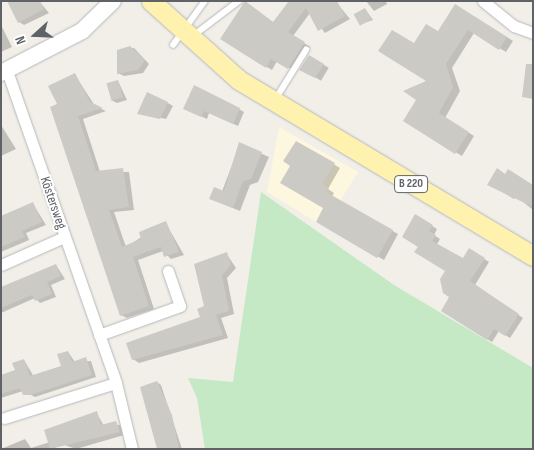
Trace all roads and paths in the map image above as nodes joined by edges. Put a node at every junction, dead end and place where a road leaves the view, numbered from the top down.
1 (113, 1) edge
2 (151, 1) edge
3 (205, 1) edge
4 (239, 1) edge
5 (483, 1) edge
6 (533, 34) edge
7 (181, 39) junction
8 (306, 50) dead end
9 (4, 72) edge
10 (274, 101) junction
11 (64, 237) junction
12 (533, 256) edge
13 (1, 265) edge
14 (168, 272) dead end
15 (99, 335) junction
16 (116, 384) junction
17 (4, 418) dead end
18 (132, 449) edge

1 - 9 main road
2 - 7 main road, B 220
3 - 7 lane
4 - 7 lane
5 - 6 street
7 - 10 main road, B 220
8 - 10 lane
9 - 11 street, Köstersweg
10 - 12 main road, B 220
11 - 13 street
11 - 15 street, Köstersweg
14 - 15 street
15 - 16 street, Köstersweg
16 - 17 street
16 - 18 street, Köstersweg

